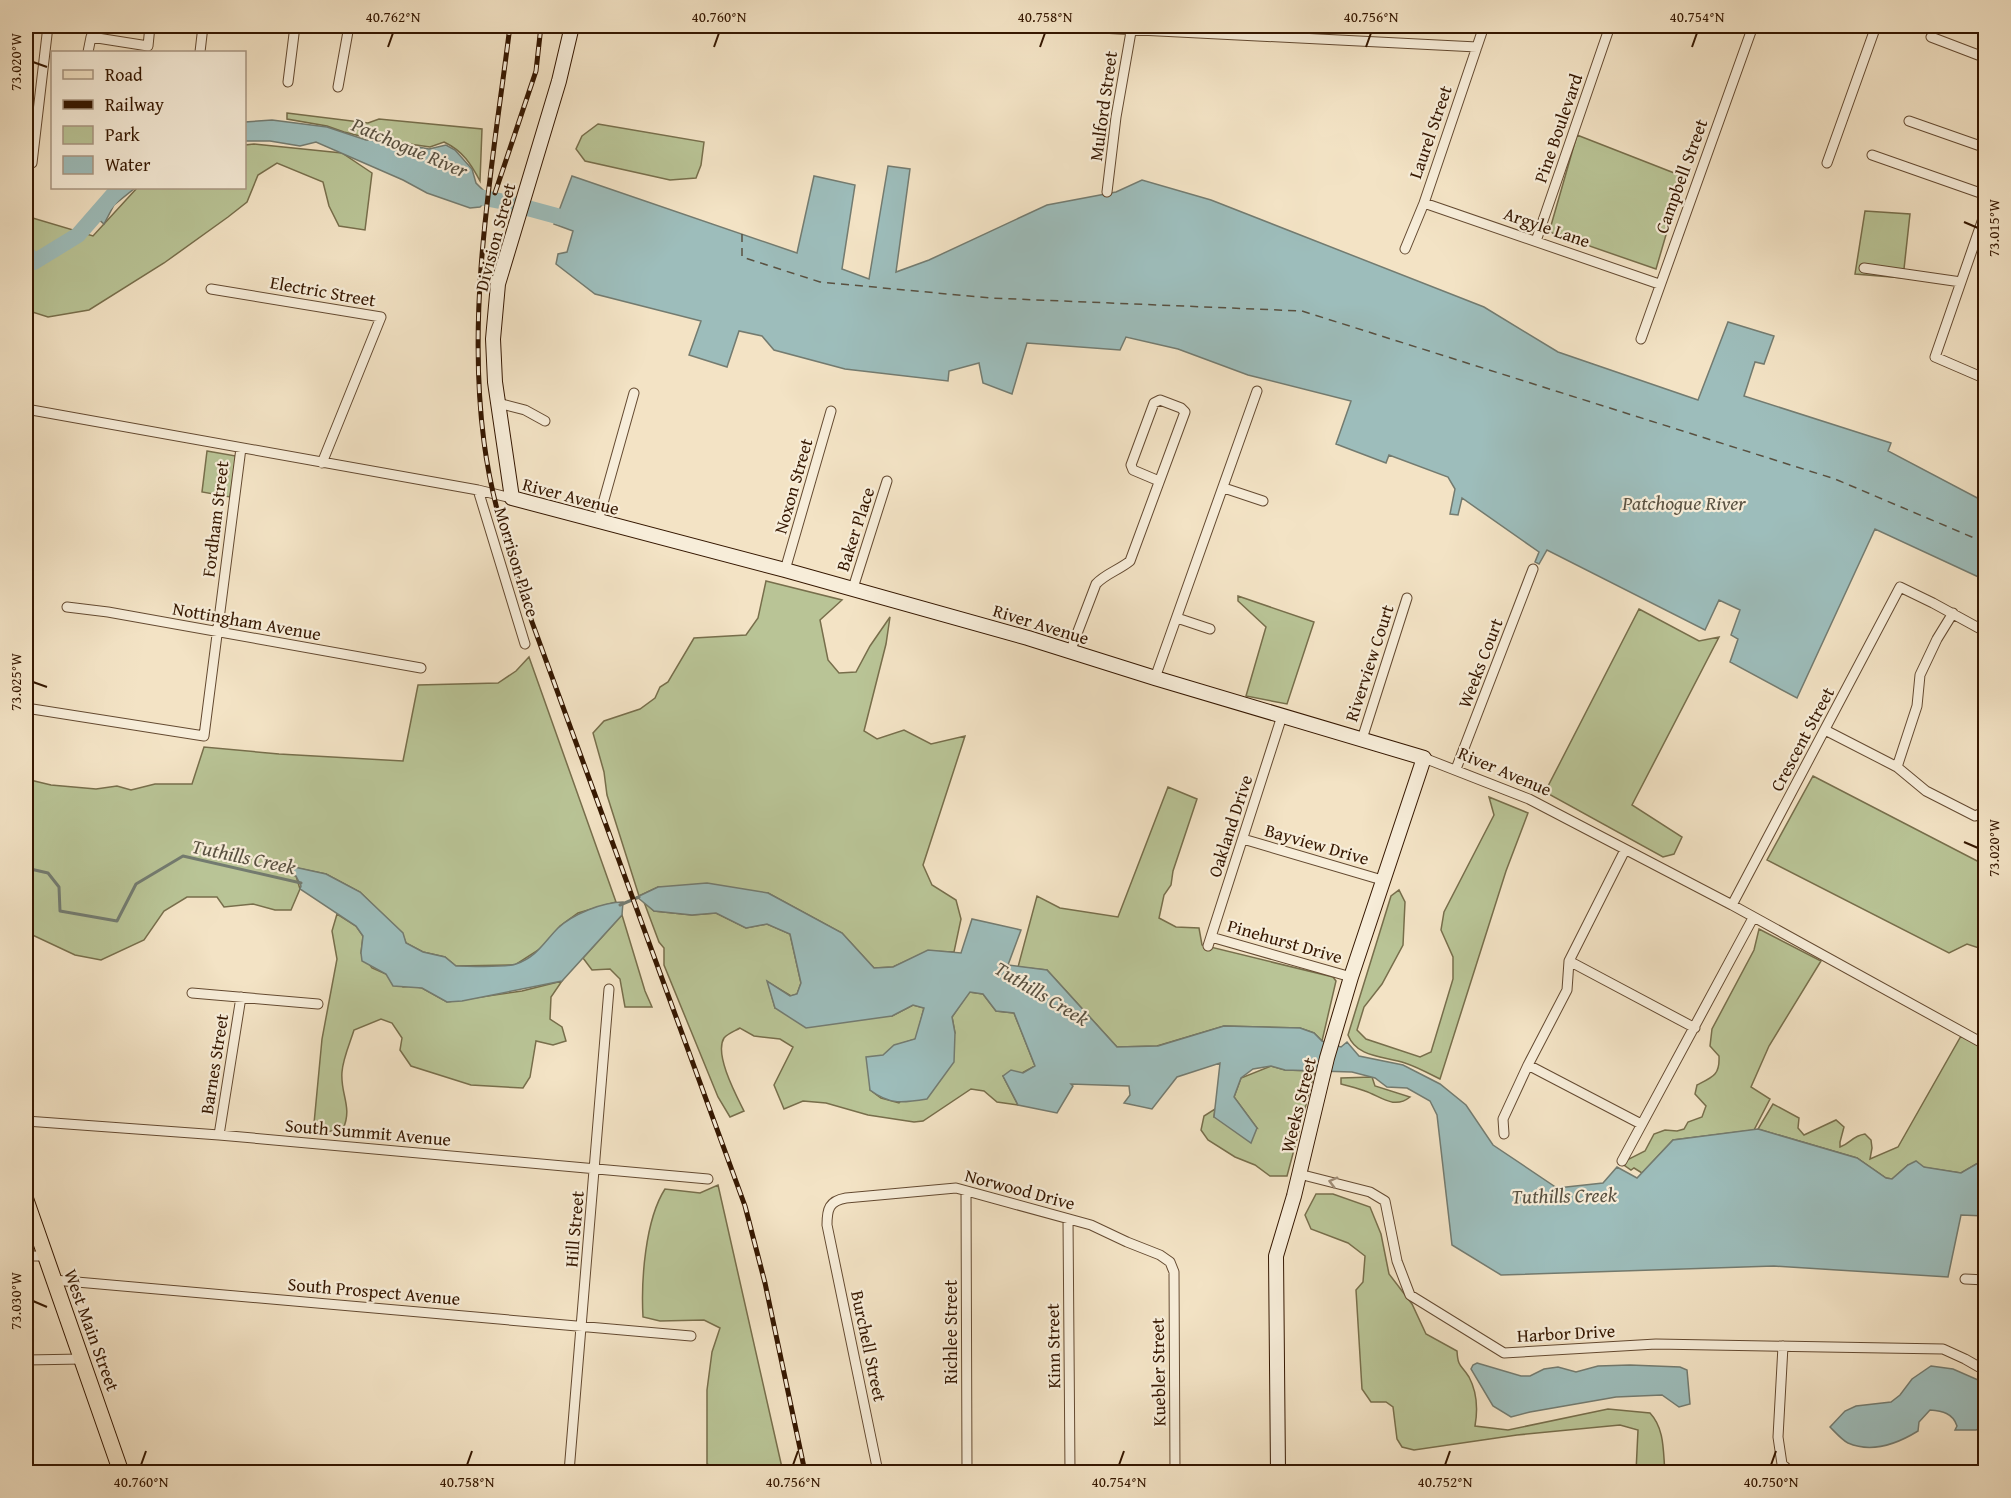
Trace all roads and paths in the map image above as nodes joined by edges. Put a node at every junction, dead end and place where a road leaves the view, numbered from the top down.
1 (48, 26) edge
2 (150, 26) edge
3 (203, 26) edge
4 (295, 26) edge
5 (349, 26) edge
6 (572, 26) edge
7 (1060, 26) edge
8 (1484, 26) edge
9 (1610, 26) edge
10 (1753, 26) edge
11 (1876, 26) edge
12 (1131, 27) edge
13 (1931, 37) dead end
14 (1477, 46) junction
15 (147, 49) edge
16 (88, 51) edge
17 (200, 51) edge
18 (1986, 58) edge
19 (48, 73) edge
20 (288, 81) dead end
21 (338, 87) dead end
22 (1909, 121) dead end
23 (1986, 148) edge
24 (1872, 155) dead end
25 (1827, 163) dead end
26 (32, 164) dead end
27 (1107, 192) dead end
28 (1986, 195) edge
29 (1424, 203) junction
30 (1986, 210) edge
31 (1536, 241) junction
32 (1405, 249) dead end
33 (1864, 267) dead end
34 (1961, 282) junction
35 (1659, 284) junction
36 (211, 289) dead end
37 (1641, 339) dead end
38 (1986, 379) edge
39 (1257, 391) dead end
40 (634, 393) dead end
41 (498, 403) junction
42 (26, 409) edge
43 (831, 411) dead end
44 (545, 421) dead end
45 (241, 448) junction
46 (322, 464) junction
47 (887, 481) dead end
48 (1160, 481) junction
49 (1224, 488) junction
50 (478, 490) junction
51 (512, 498) junction
52 (1263, 501) dead end
53 (598, 521) junction
54 (1533, 569) dead end
55 (785, 570) junction
56 (853, 588) junction
57 (1407, 598) dead end
58 (67, 607) dead end
59 (1953, 613) junction
60 (1177, 618) junction
61 (1210, 629) dead end
62 (1986, 632) edge
63 (217, 633) junction
64 (525, 644) dead end
65 (1070, 652) junction
66 (421, 668) dead end
67 (1155, 678) junction
68 (26, 708) edge
69 (1282, 716) junction
70 (1825, 730) junction
71 (1362, 739) junction
72 (1424, 758) junction
73 (1897, 767) junction
74 (1456, 770) junction
75 (1986, 811) edge
76 (1243, 839) junction
77 (1624, 850) junction
78 (1382, 880) junction
79 (1732, 905) junction
80 (1753, 918) junction
81 (1209, 941) joint
82 (1569, 961) junction
83 (1351, 977) junction
84 (609, 988) dead end
85 (192, 993) dead end
86 (241, 997) junction
87 (318, 1004) dead end
88 (1695, 1028) junction
89 (1985, 1044) edge
90 (1528, 1065) junction
91 (26, 1121) edge
92 (1641, 1124) junction
93 (1504, 1134) dead end
94 (219, 1136) junction
95 (1622, 1161) dead end
96 (596, 1168) junction
97 (1299, 1174) junction
98 (708, 1179) dead end
99 (966, 1192) junction
100 (26, 1200) edge
101 (1068, 1219) junction
102 (827, 1225) joint
103 (26, 1256) edge
104 (45, 1256) junction
105 (1174, 1272) joint
106 (54, 1280) junction
107 (1965, 1280) dead end
108 (1986, 1280) edge
109 (581, 1325) junction
110 (691, 1336) dead end
111 (1784, 1346) junction
112 (82, 1359) junction
113 (26, 1360) edge
114 (1986, 1371) edge
115 (121, 1473) edge
116 (569, 1473) edge
117 (881, 1473) edge
118 (967, 1473) edge
119 (1070, 1473) edge
120 (1174, 1473) edge
121 (1278, 1473) edge
122 (1791, 1473) edge

1 - 19 street
2 - 15 street
3 - 17 street
4 - 20 street
5 - 21 street
6 - 41 main road, Division Street
7 - 12 street
8 - 14 street, Laurel Street
9 - 31 street, Pine Boulevard
10 - 35 street, Campbell Street
11 - 25 street
12 - 14 street
12 - 27 street, Mulford Street
13 - 18 street
14 - 29 street, Laurel Street
15 - 16 street
19 - 26 street
22 - 23 street
24 - 28 street
29 - 31 street, Argyle Lane
29 - 32 street, Laurel Street
30 - 34 street
31 - 35 street, Argyle Lane
33 - 34 street
34 - 38 street
35 - 37 street, Campbell Street
36 - 46 street, Electric Street
39 - 49 street
40 - 53 street
41 - 44 street
41 - 51 main road, Division Street
42 - 45 street, River Avenue
43 - 55 street, Noxon Street
45 - 46 street, River Avenue
45 - 63 street, Fordham Street
46 - 50 street, River Avenue
47 - 56 street, Baker Place
48 - 48 street
48 - 65 street
49 - 52 street
49 - 60 street
50 - 51 street, River Avenue
50 - 64 street, Morrison Place
51 - 53 main road, River Avenue
53 - 55 main road, River Avenue
54 - 74 street, Weeks Court
55 - 56 main road, River Avenue
56 - 65 main road, River Avenue
57 - 71 street, Riverview Court
58 - 63 street, Nottingham Avenue
59 - 62 street
59 - 70 street, Crescent Street
59 - 73 street
60 - 61 street
60 - 67 street
63 - 66 street, Nottingham Avenue
63 - 68 street, Fordham Street
65 - 67 main road, River Avenue
67 - 69 main road, River Avenue
69 - 71 main road, River Avenue
69 - 76 street, Oakland Drive
70 - 73 street
70 - 79 street, Crescent Street
71 - 72 main road, River Avenue
72 - 74 street, River Avenue
72 - 78 main road, Weeks Street
73 - 75 street
74 - 77 street, River Avenue
76 - 78 street, Bayview Drive
76 - 81 street, Oakland Drive
77 - 79 street, River Avenue
77 - 82 street
78 - 83 main road, Weeks Street
79 - 80 street, River Avenue
80 - 88 street
80 - 89 street, River Avenue
81 - 83 street, Pinehurst Drive
82 - 88 street
82 - 90 street
83 - 97 main road, Weeks Street
84 - 96 street, Hill Street
85 - 86 street
86 - 87 street
86 - 94 street, Barnes Street
88 - 92 street
90 - 92 street
90 - 93 street
91 - 94 street, South Summit Avenue
92 - 95 street
94 - 96 street, South Summit Avenue
96 - 98 street, South Summit Avenue
96 - 109 street, Hill Street
111 -> 97 street, Harbor Drive
97 - 121 main road, Weeks Street
99 - 101 street, Norwood Drive
99 - 102 street, Norwood Drive
99 - 118 street, Richlee Street
100 - 104 main road, West Main Street
101 - 105 street, Norwood Drive
101 - 119 street, Kinn Street
102 - 117 street, Burchell Street
103 - 104 street
104 - 106 main road, West Main Street
105 - 120 street, Kuebler Street
106 - 109 street, South Prospect Avenue
106 - 112 main road, West Main Street
107 - 108 street
109 - 110 street, South Prospect Avenue
109 - 116 street, Hill Street
111 - 114 street, Harbor Drive
111 - 122 street
112 - 113 street
112 - 115 main road, West Main Street

